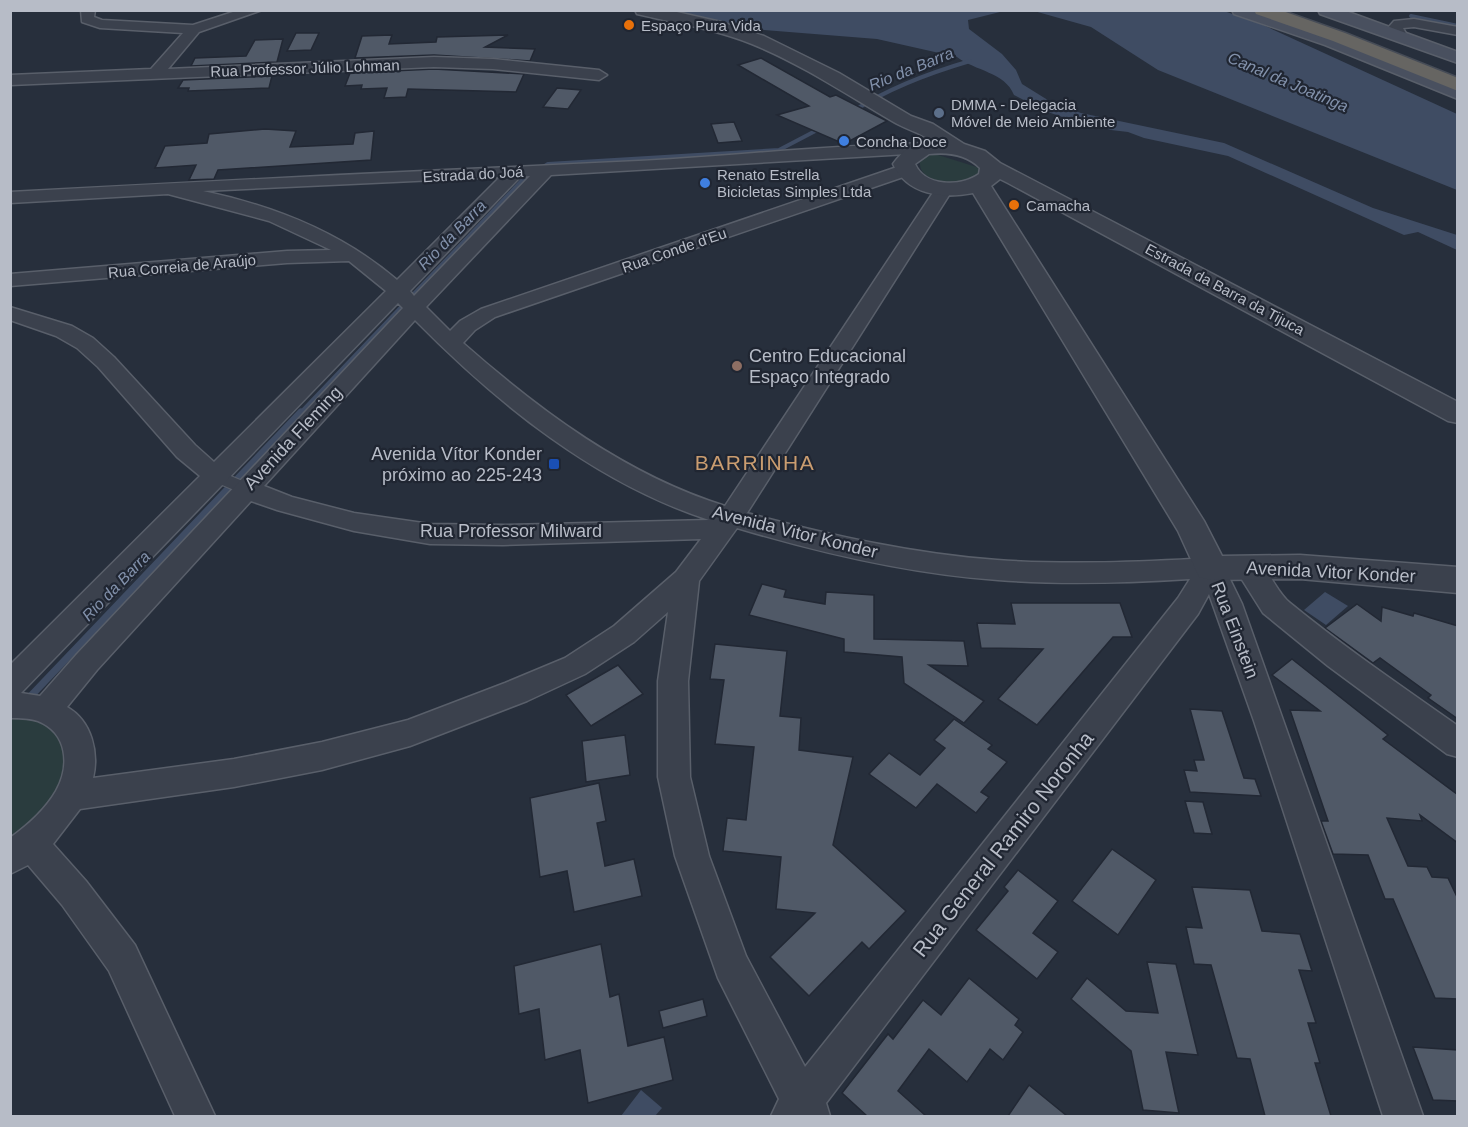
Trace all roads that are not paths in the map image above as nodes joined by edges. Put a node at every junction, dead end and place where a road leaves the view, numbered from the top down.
1 (88, 10) edge
2 (255, 10) edge
3 (643, 10) edge
4 (1240, 10) edge
5 (1262, 10) edge
6 (1288, 10) edge
7 (1305, 10) edge
8 (1326, 10) edge
9 (1403, 10) edge
10 (1458, 22) edge
11 (194, 29) junction
12 (1458, 31) edge
13 (1400, 49) junction
14 (1458, 58) edge
15 (1458, 68) edge
16 (156, 73) junction
17 (599, 75) dead end
18 (1458, 76) edge
19 (10, 80) edge
20 (1458, 85) edge
21 (1458, 93) edge
22 (906, 145) junction
23 (946, 148) junction
24 (542, 171) junction
25 (517, 172) junction
26 (985, 176) junction
27 (250, 183) junction
28 (170, 188) junction
29 (944, 189) junction
30 (10, 198) edge
31 (228, 202) junction
32 (353, 255) junction
33 (14, 280) edge
34 (407, 299) junction
35 (10, 313) edge
36 (452, 344) junction
37 (1458, 414) edge
38 (231, 482) junction
39 (726, 524) junction
40 (1248, 567) junction
41 (1211, 568) junction
42 (686, 579) junction
43 (1458, 580) edge
44 (10, 685) edge
45 (32, 707) edge
46 (1458, 744) edge
47 (70, 796) junction
48 (21, 851) edge
49 (802, 1112) edge
50 (195, 1116) edge
51 (1403, 1116) edge

1 - 11 street
2 - 11 street
3 - 22 street
4 - 21 main road
5 - 13 highway
6 - 13 highway
7 - 13 highway
8 - 13 main road
9 - 10 street
11 - 16 street
12 - 13 street
13 - 14 main road
13 - 15 highway
13 - 18 highway
13 - 20 highway
16 - 17 street, Rua Professor Júlio Lohman
16 - 19 street, Rua Professor Júlio Lohman
22 - 23 street
22 - 23 street, Estrada da Barra da Tijuca
22 - 24 street, Estrada do Joá
22 - 29 street
22 - 36 street, Rua Conde d'Eu
23 - 26 street, Estrada da Barra da Tijuca
24 - 25 street, Estrada do Joá
24 - 34 street, Avenida Fleming
25 - 27 street, Estrada do Joá
25 - 34 street, Avenida Fleming
26 - 29 street
26 - 37 street, Estrada da Barra da Tijuca
26 - 41 street, Rua Einstein
27 - 28 street, Estrada do Joá
27 - 31 street
28 - 30 street, Estrada do Joá
28 - 31 street, Avenida Vitor Konder
29 - 39 street
31 - 32 street, Avenida Vitor Konder
32 - 33 street, Rua Correia de Araújo
32 - 34 street, Avenida Vitor Konder
34 - 36 street, Avenida Vitor Konder
34 - 38 street, Avenida Fleming
34 - 38 street, Avenida Fleming
35 - 38 street, Rua Professor Milward
36 - 39 street, Avenida Vitor Konder
38 - 39 street, Rua Professor Milward
38 - 44 street, Avenida Fleming
38 - 45 street, Avenida Fleming
39 - 41 street, Avenida Vitor Konder
39 - 42 street
40 - 41 street, Avenida Vitor Konder
40 - 43 street, Avenida Vitor Konder
40 - 46 street
41 - 49 street, Rua General Ramiro Noronha
41 - 51 street, Rua Einstein
42 - 47 street
42 - 49 street
45 - 47 street
47 - 48 street
48 - 50 street

